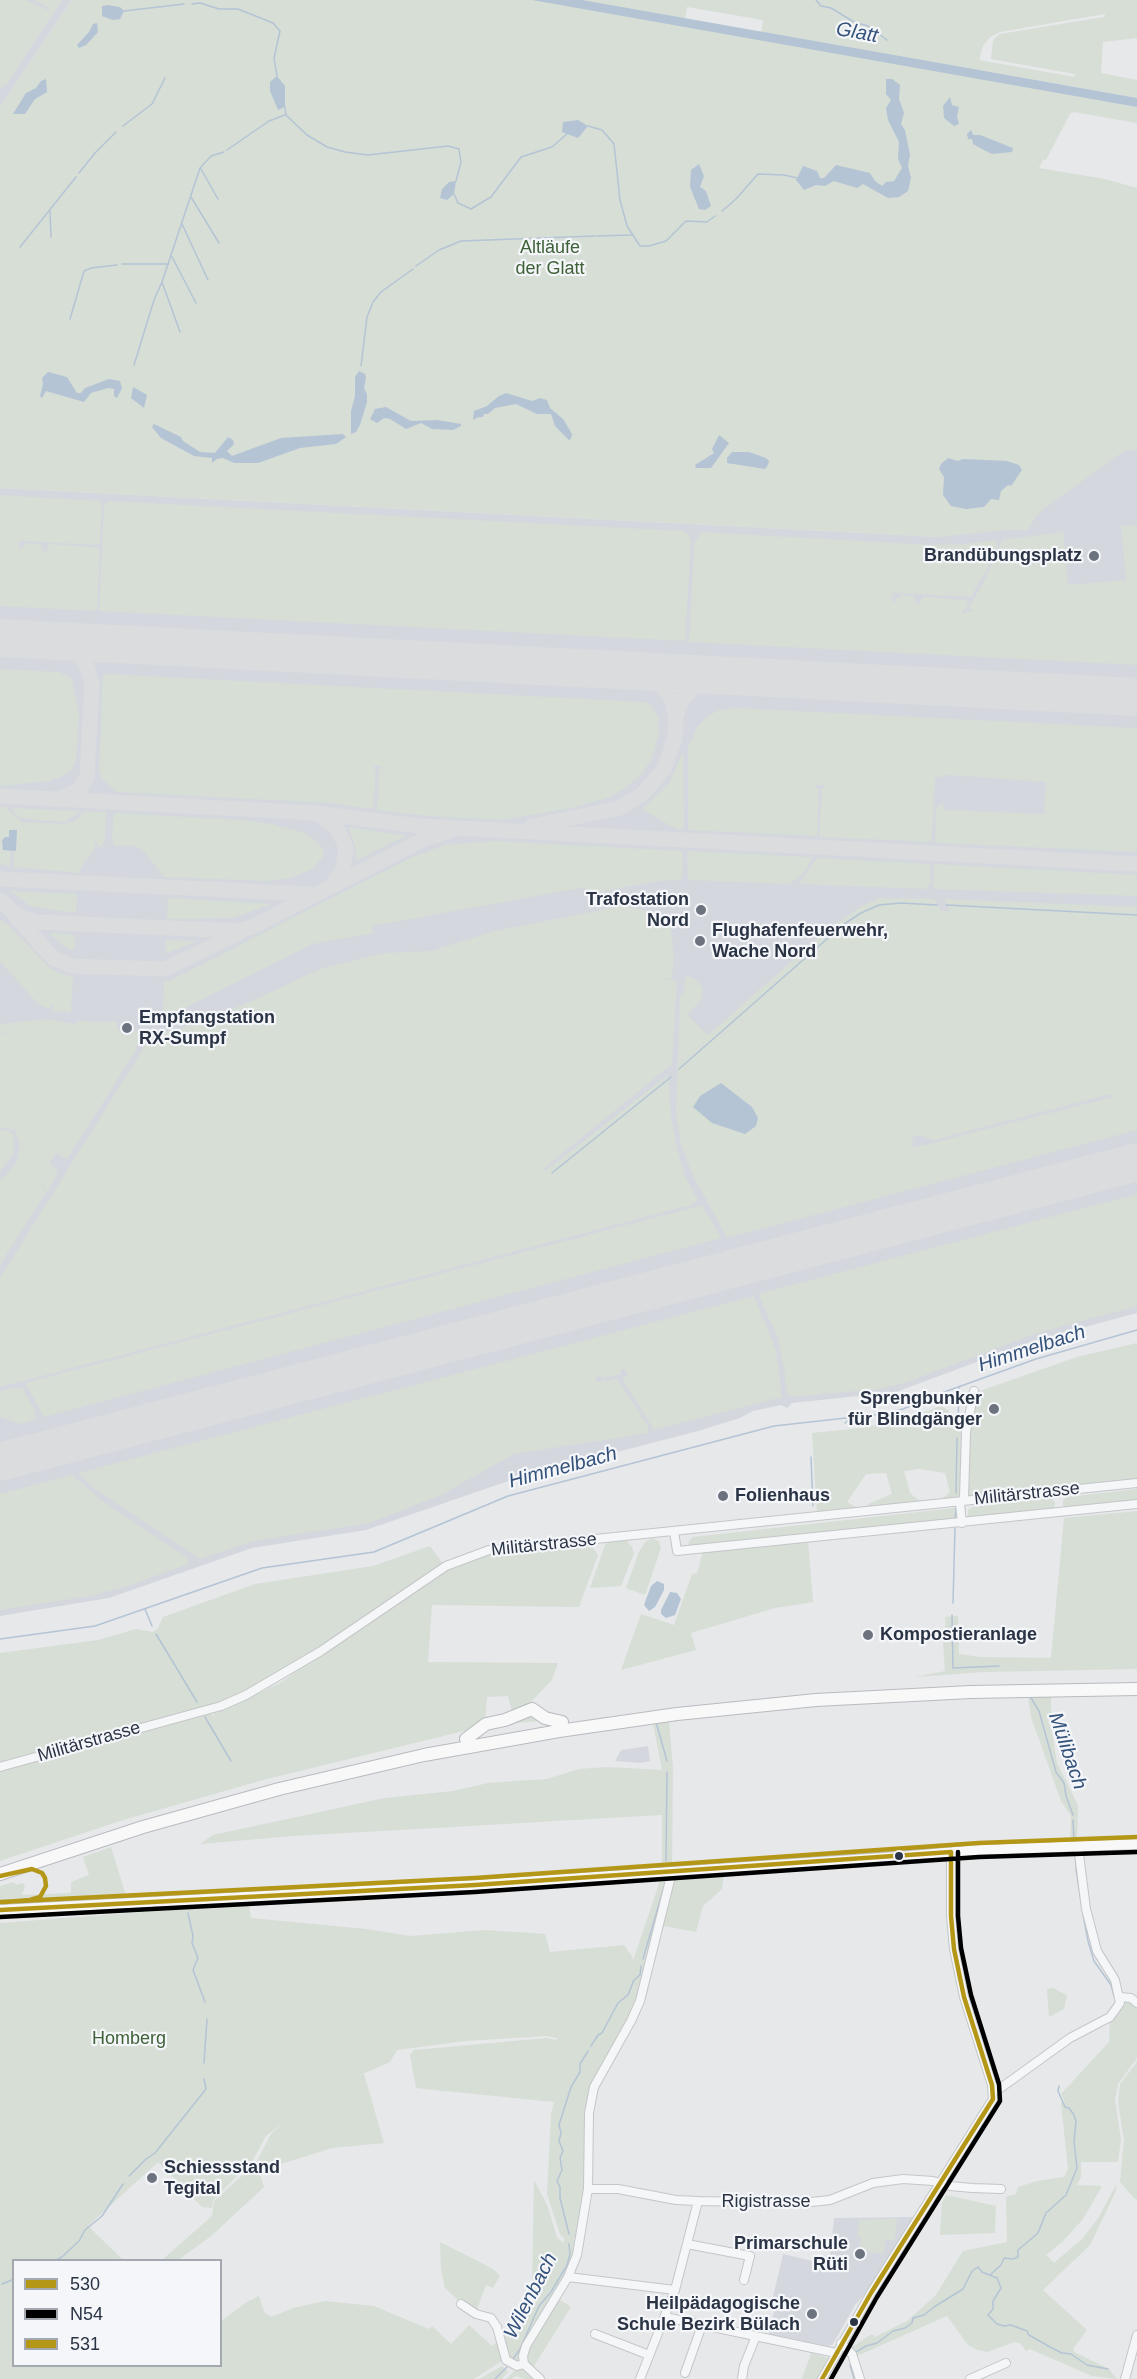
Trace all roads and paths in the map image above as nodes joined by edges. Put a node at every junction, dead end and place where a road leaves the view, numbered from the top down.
1 (974, 1391) dead end
2 (1137, 1483) edge
3 (962, 1501) junction
4 (1137, 1504) edge
5 (962, 1523) junction
6 (674, 1531) junction
7 (1137, 1682) edge
8 (1137, 1689) edge
9 (562, 1722) junction
10 (466, 1739) junction
11 (0, 1767) edge
12 (1137, 1844) edge
13 (1078, 1846) junction
14 (951, 1852) junction
15 (0, 1866) edge
16 (672, 1872) junction
17 (0, 1874) edge
18 (0, 1910) edge
19 (1120, 1997) junction
20 (1135, 1998) edge
21 (993, 2091) junction
22 (940, 2184) junction
23 (588, 2189) junction
24 (1001, 2189) dead end
25 (698, 2201) junction
26 (687, 2244) junction
27 (568, 2277) junction
28 (744, 2280) dead end
29 (675, 2290) junction
30 (461, 2304) dead end
31 (665, 2317) junction
32 (702, 2325) junction
33 (595, 2334) dead end
34 (1137, 2335) edge
35 (756, 2336) junction
36 (841, 2343) junction
37 (836, 2353) junction
38 (650, 2355) junction
39 (1006, 2362) dead end
40 (517, 2364) junction
41 (685, 2373) dead end
42 (540, 2379) edge
43 (640, 2379) edge
44 (742, 2379) edge
45 (822, 2379) edge
46 (860, 2379) edge
47 (970, 2379) edge
48 (1125, 2379) edge

1 - 3 street
2 - 3 street, Militärstrasse
3 - 5 street
3 - 6 street, Militärstrasse
4 - 5 street
5 - 6 street
6 - 11 street, Militärstrasse
7 - 9 highway
8 - 17 highway
9 - 10 highway
9 - 10 highway
10 - 15 highway
12 - 13 main road
13 - 14 main road
13 - 19 street
14 - 16 main road
14 - 21 street
16 - 18 main road
16 - 23 street
19 - 20 street
19 - 21 street
21 - 22 street
22 - 24 street, Rigistrasse
22 - 25 street, Rigistrasse
22 - 36 street
23 - 25 street, Rigistrasse
23 - 27 street
25 - 26 street
26 - 28 street
26 - 29 street
27 - 29 street
27 - 40 street
29 - 31 street
30 - 40 street
31 - 32 street
31 - 38 street
32 - 35 street
32 - 41 street
33 - 38 street
34 - 48 street
35 - 37 street
35 - 44 street
36 - 37 street
36 - 46 street
37 - 45 street
38 - 43 street
39 - 47 street
40 - 42 street

